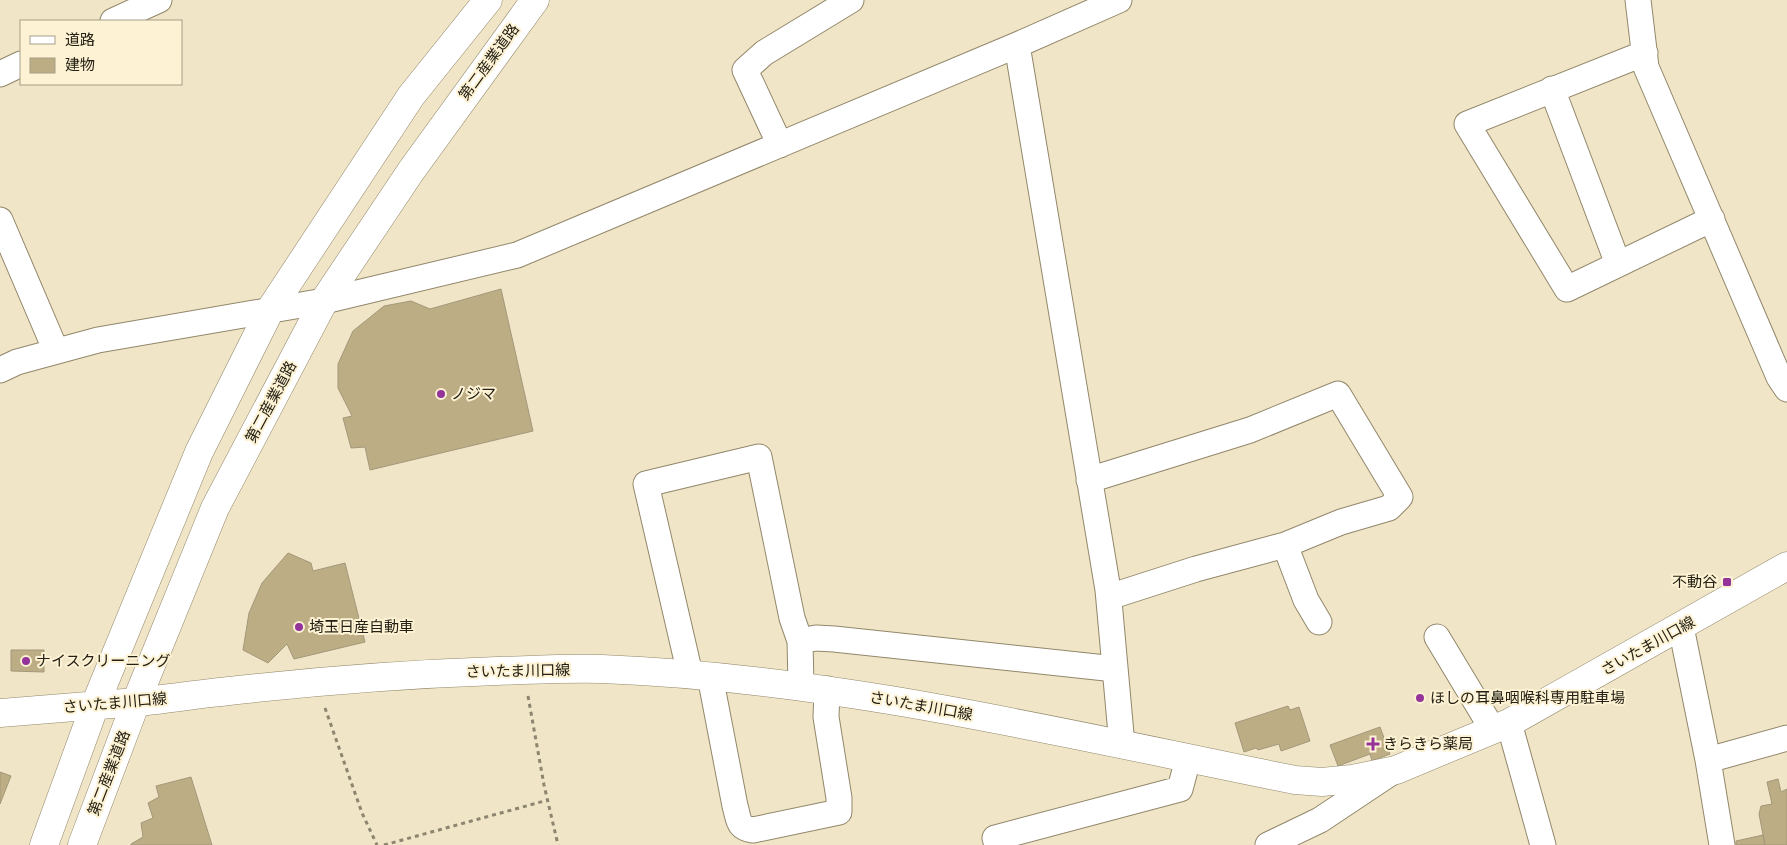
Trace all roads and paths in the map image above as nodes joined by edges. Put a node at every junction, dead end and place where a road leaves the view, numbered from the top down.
1 (159, 0) edge
2 (488, 0) edge
3 (535, 0) edge
4 (851, 0) edge
5 (1119, 0) edge
6 (1638, 0) edge
7 (115, 20) edge
8 (1017, 45) junction
9 (1645, 53) junction
10 (20, 64) edge
11 (0, 74) edge
12 (1552, 89) junction
13 (780, 145) junction
14 (1712, 219) junction
15 (0, 220) edge
16 (1618, 264) junction
17 (324, 301) junction
18 (270, 310) junction
19 (56, 352) junction
20 (0, 370) edge
21 (1787, 390) edge
22 (1090, 480) junction
23 (1285, 545) junction
24 (1787, 566) edge
25 (1108, 596) junction
26 (1318, 622) dead end
27 (1681, 627) junction
28 (1437, 638) dead end
29 (800, 641) junction
30 (1115, 669) junction
31 (525, 670) junction
32 (700, 675) junction
33 (318, 682) junction
34 (814, 687) junction
35 (136, 702) junction
36 (95, 705) junction
37 (0, 713) edge
38 (1501, 727) junction
39 (1787, 738) edge
40 (1122, 745) junction
41 (1188, 759) junction
42 (1708, 760) junction
43 (1396, 770) junction
44 (548, 800) junction
45 (44, 845) edge
46 (82, 845) edge
47 (378, 845) edge
48 (384, 845) edge
49 (558, 845) edge
50 (997, 845) edge
51 (1268, 845) edge
52 (1543, 845) edge
53 (1722, 845) edge

1 - 7 street
2 - 18 main road
3 - 17 main road, 第二産業道路
4 - 13 street
5 - 8 street
6 - 9 street
8 - 13 street
8 - 22 street
9 - 12 street
9 - 14 street
10 - 11 street
12 - 16 street
12 - 16 street
13 - 17 street
14 - 16 street
14 - 21 street
15 - 19 street
17 - 18 street
17 - 35 main road, 第二産業道路
18 - 19 street
18 - 36 main road
19 - 20 street
22 - 23 street
22 - 25 street
23 - 25 street
23 - 26 street
24 - 27 main road, さいたま川口線
25 - 30 street
27 - 38 main road, さいたま川口線
27 - 42 street
28 - 38 street
29 - 30 street
29 - 32 street
29 - 34 street
30 - 40 street
31 - 32 main road, さいたま川口線
31 - 33 main road, さいたま川口線
31 - 44 path
32 - 34 main road, さいたま川口線
32 - 34 street
33 - 35 main road, さいたま川口線
33 - 47 path
34 - 40 main road, さいたま川口線
35 - 36 main road, さいたま川口線
35 - 46 main road, 第二産業道路
36 - 37 main road, さいたま川口線
36 - 45 main road
38 - 43 main road, さいたま川口線
38 - 52 street
39 - 42 street
40 - 41 main road, さいたま川口線
41 - 43 main road, さいたま川口線
41 - 50 street
42 - 53 street
43 - 51 street
44 - 48 path
44 - 49 path

